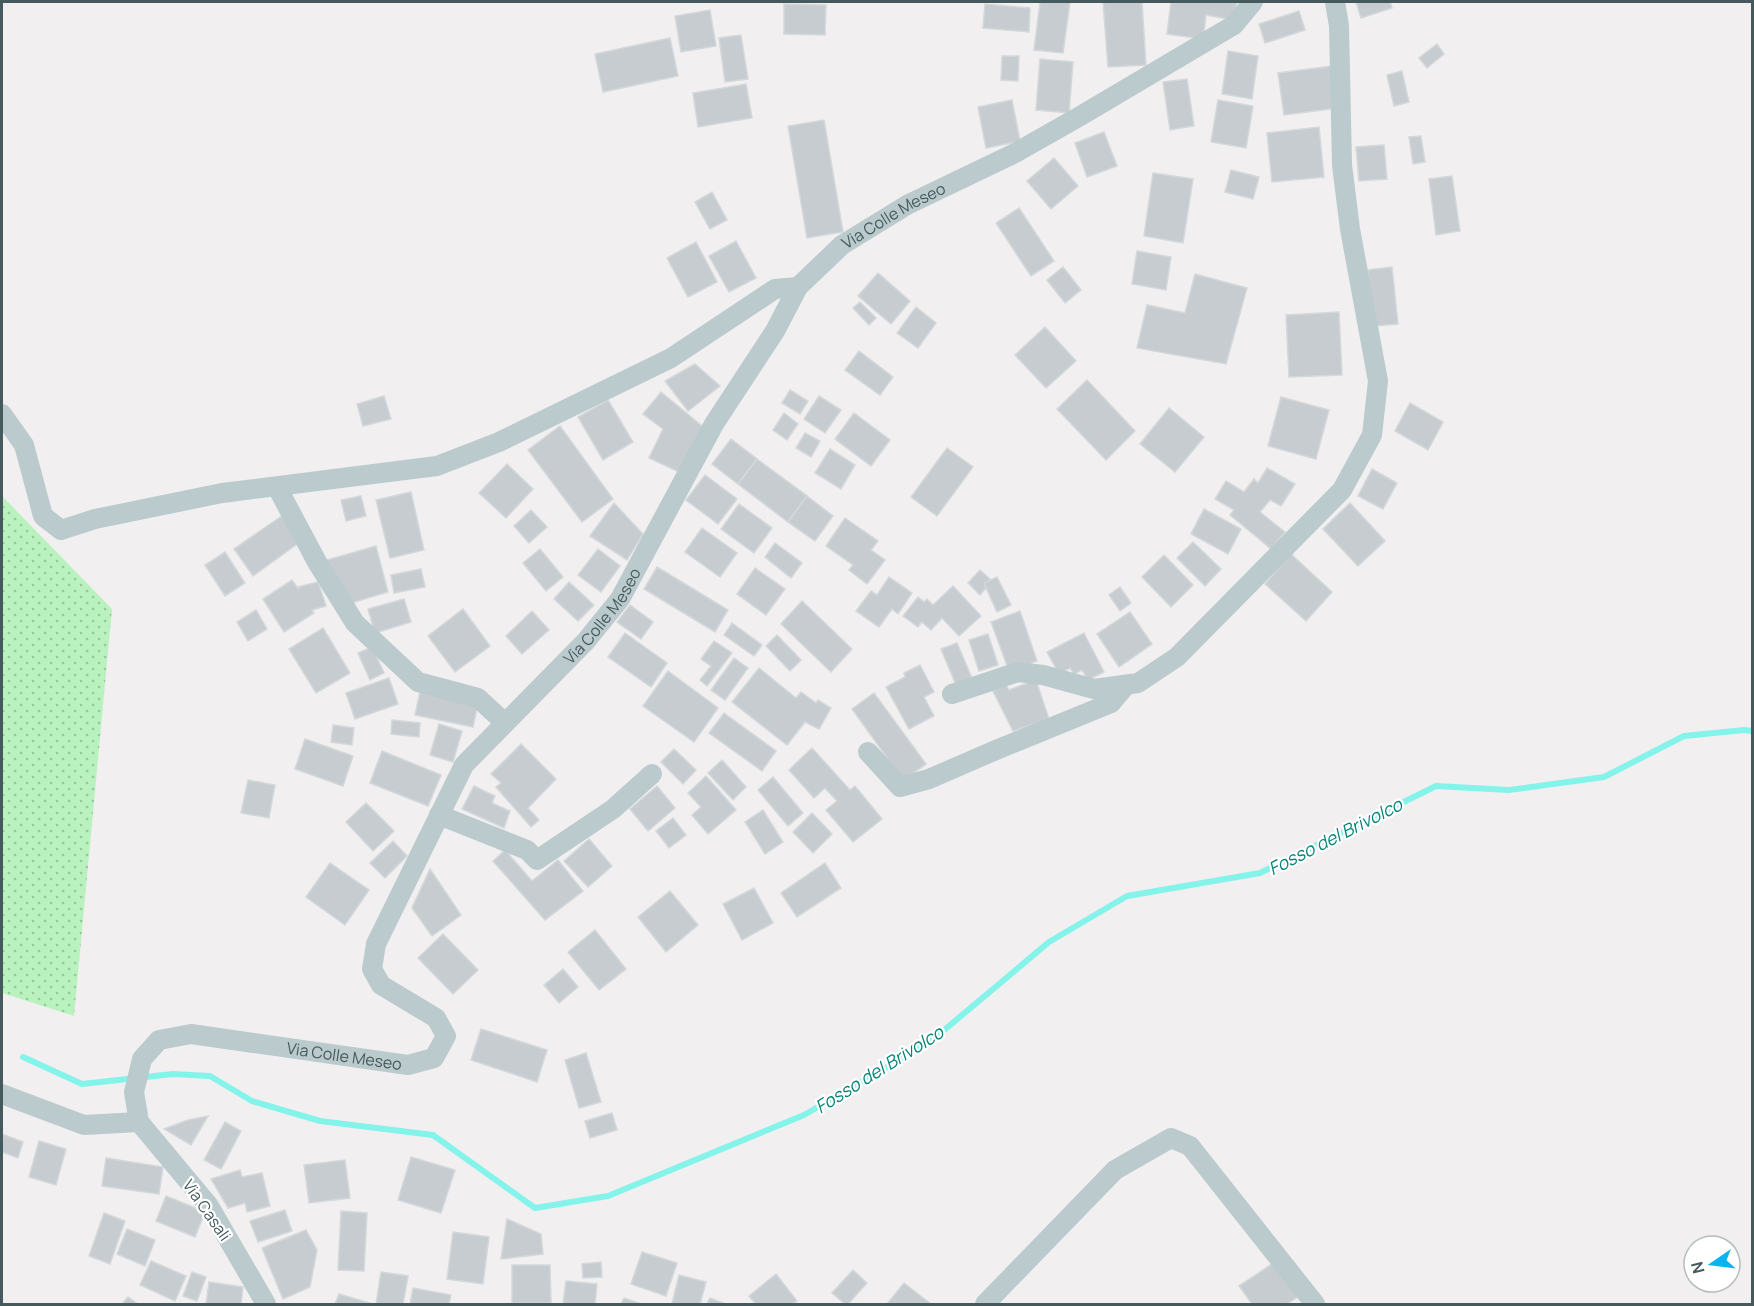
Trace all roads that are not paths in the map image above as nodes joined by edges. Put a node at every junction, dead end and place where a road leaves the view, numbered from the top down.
1 (1253, 2) edge
2 (1335, 2) edge
3 (798, 287) junction
4 (2, 414) edge
5 (277, 487) junction
6 (1126, 685) junction
7 (952, 694) dead end
8 (505, 723) junction
9 (868, 752) dead end
10 (652, 774) dead end
11 (439, 816) junction
12 (2, 1094) edge
13 (139, 1122) junction
14 (262, 1302) edge
15 (985, 1305) edge
16 (1315, 1305) edge

1 - 3 street, Via Colle Meseo
2 - 6 street
3 - 5 street
3 - 8 street, Via Colle Meseo
4 - 5 street
5 - 8 street
6 - 7 street
6 - 9 street
8 - 11 street, Via Colle Meseo
10 - 11 street
11 - 13 street, Via Colle Meseo
12 - 13 street
13 - 14 street, Via Casali
15 - 16 street

